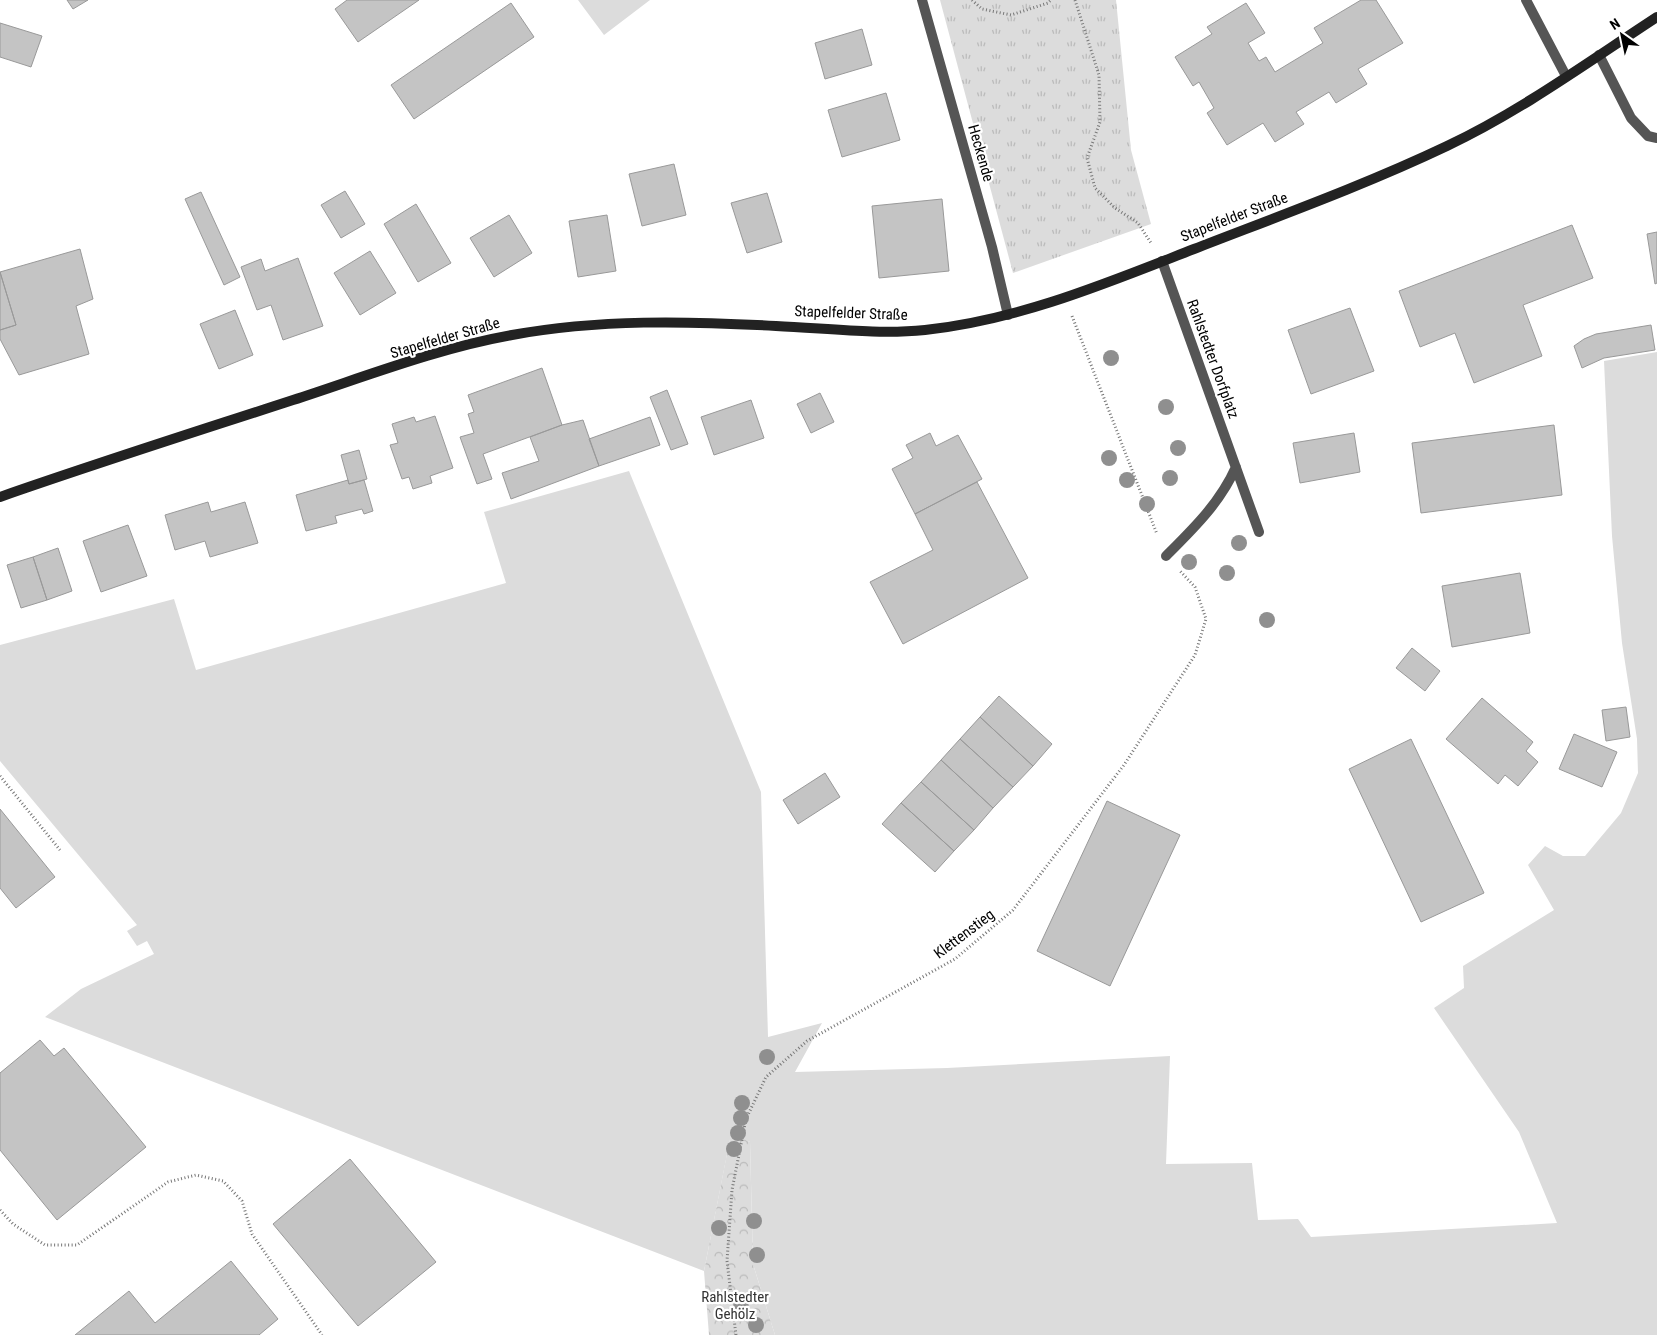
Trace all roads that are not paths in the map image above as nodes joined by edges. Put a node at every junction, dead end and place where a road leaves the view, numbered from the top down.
1 (922, 0) edge
2 (1526, 0) edge
3 (1657, 17) edge
4 (1599, 55) junction
5 (1566, 76) junction
6 (1657, 138) edge
7 (1162, 261) junction
8 (1008, 315) junction
9 (1236, 467) junction
10 (0, 497) edge
11 (1259, 532) dead end
12 (1166, 556) road end

1 - 8 street, Heckende
2 - 5 street
3 - 4 street, Stapelfelder Straße
4 - 5 street, Stapelfelder Straße
4 - 6 street
5 - 7 street, Stapelfelder Straße
7 - 8 street, Stapelfelder Straße
7 - 9 street, Rahlstedter Dorfplatz
8 - 10 street, Stapelfelder Straße
9 - 11 street, Rahlstedter Dorfplatz
9 - 12 street

